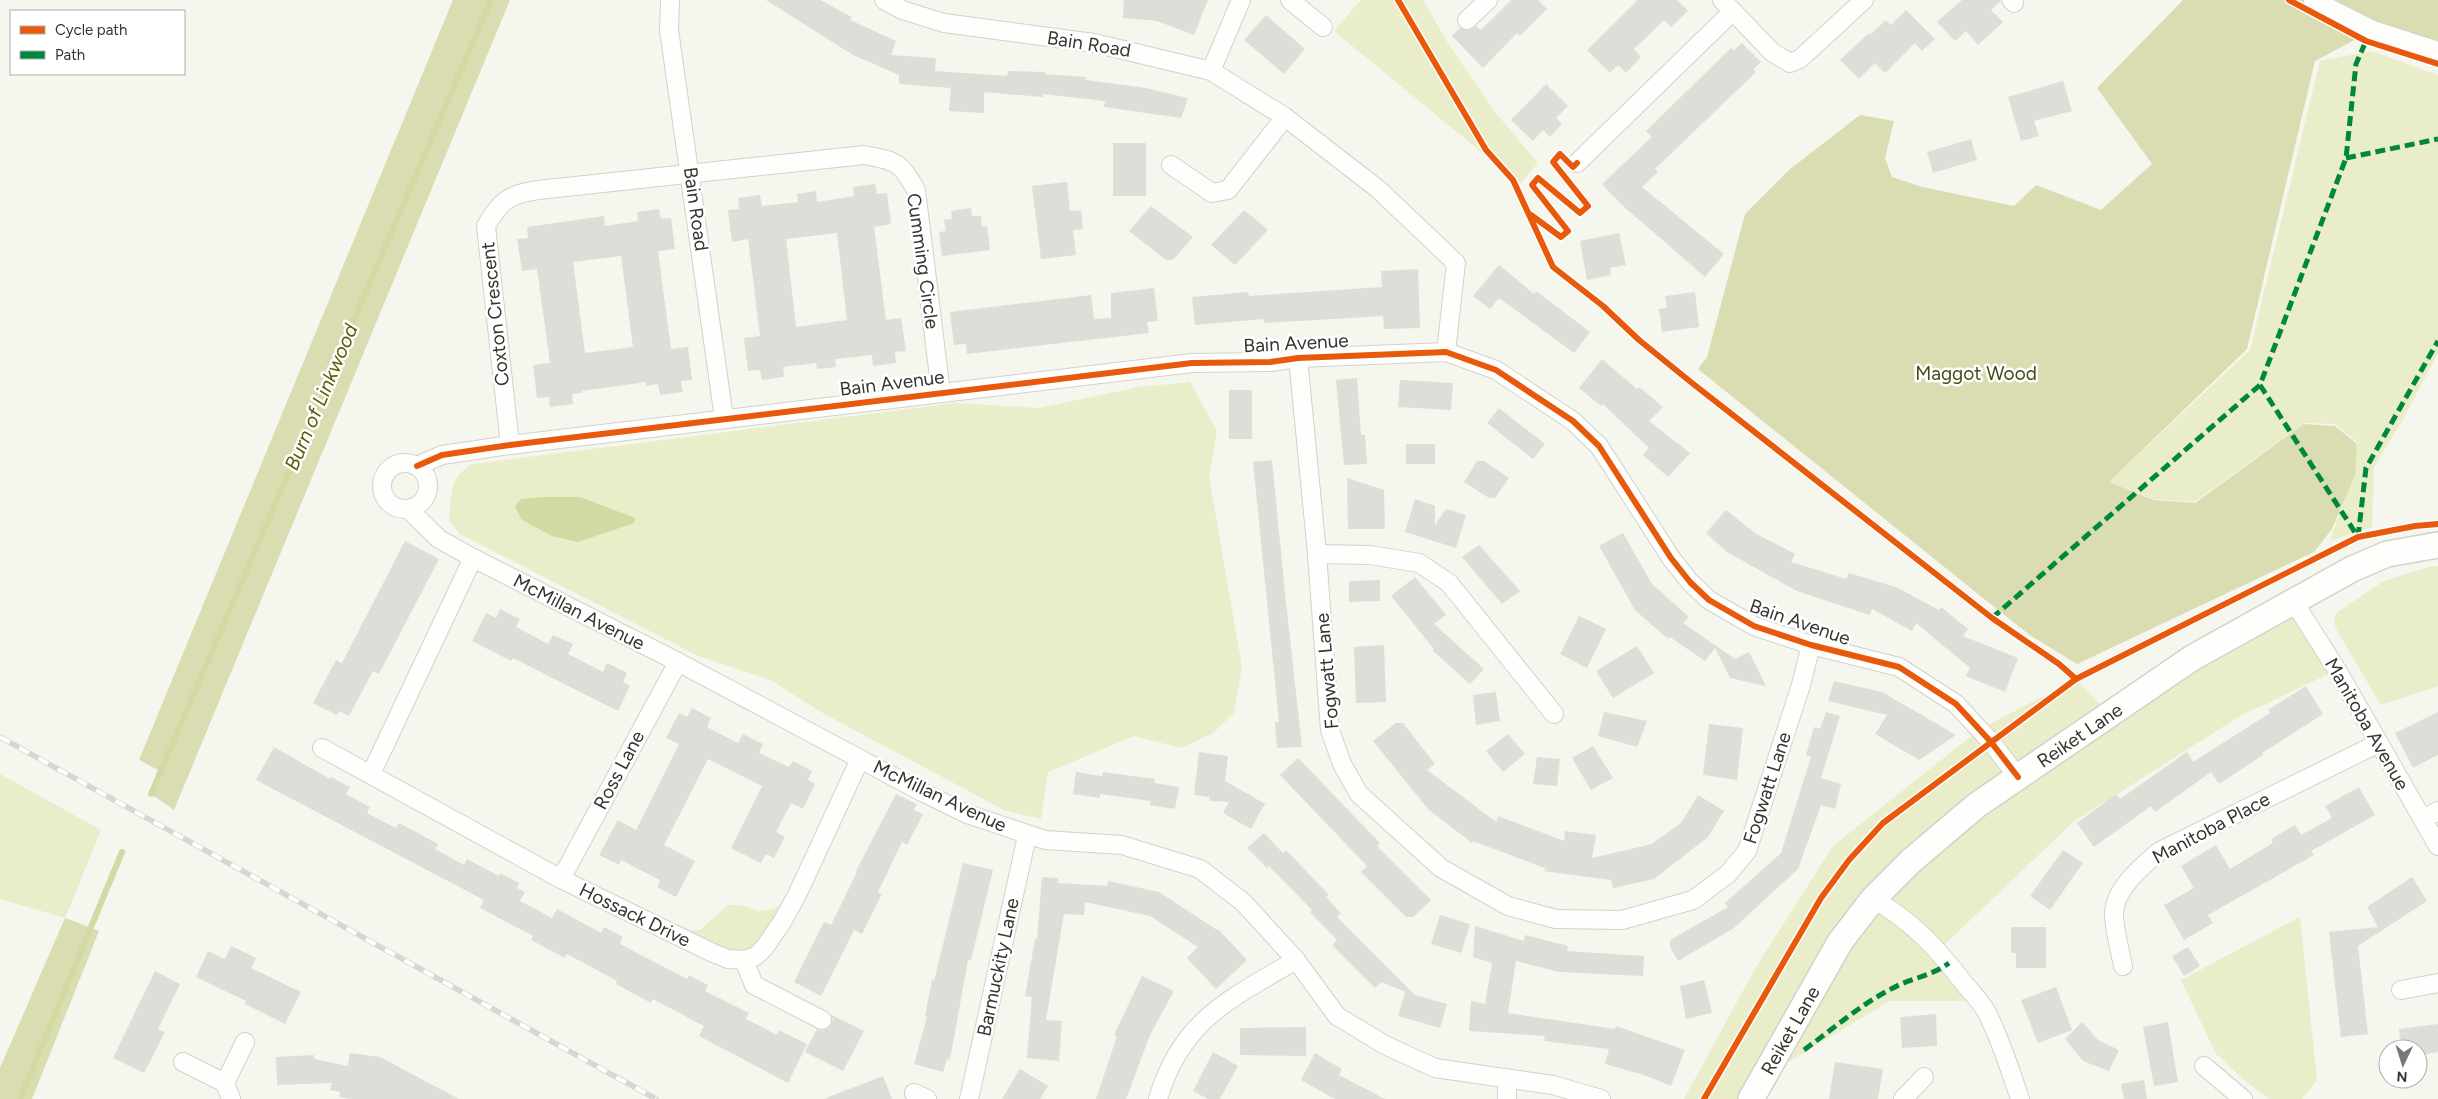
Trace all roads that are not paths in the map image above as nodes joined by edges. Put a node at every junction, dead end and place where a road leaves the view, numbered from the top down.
1 (670, 0) edge
2 (884, 0) edge
3 (1241, 0) edge
4 (1290, 0) edge
5 (1488, 0) edge
6 (1864, 0) edge
7 (2313, 0) edge
8 (1727, 6) edge
9 (1467, 20) dead end
10 (1323, 26) dead end
11 (2438, 52) edge
12 (1211, 71) junction
13 (1284, 117) junction
14 (1577, 163) dead end
15 (1171, 165) dead end
16 (691, 173) junction
17 (1446, 352) junction
18 (1298, 358) junction
19 (941, 393) junction
20 (724, 418) junction
21 (510, 445) junction
22 (417, 466) junction
23 (408, 509) junction
24 (2438, 545) edge
25 (1317, 554) junction
26 (472, 558) junction
27 (2294, 602) junction
28 (1811, 645) junction
29 (678, 662) junction
30 (1554, 714) dead end
31 (2379, 743) junction
32 (322, 748) dead end
33 (860, 759) junction
34 (371, 774) junction
35 (2018, 777) junction
36 (2431, 815) edge
37 (1027, 836) junction
38 (2438, 846) edge
39 (561, 879) junction
40 (1874, 899) junction
41 (744, 960) junction
42 (1296, 960) junction
43 (2122, 966) dead end
44 (2438, 983) edge
45 (2401, 990) dead end
46 (822, 1020) dead end
47 (245, 1042) dead end
48 (183, 1062) dead end
49 (2204, 1066) dead end
50 (1924, 1077) dead end
51 (1507, 1080) junction
52 (228, 1091) edge
53 (969, 1099) edge
54 (1158, 1099) edge
55 (1508, 1099) edge
56 (1601, 1099) edge
57 (1751, 1099) edge
58 (1903, 1099) edge
59 (2020, 1099) edge
60 (2243, 1099) edge

1 - 16 street, Bain Road
2 - 12 street, Bain Road
3 - 12 street
4 - 10 street
5 - 9 street
6 - 8 street
7 - 11 street
8 - 14 street
12 - 13 street, Bain Road
13 - 15 street
13 - 17 street, Bain Road
16 - 19 street, Cumming Circle
16 - 20 street, Bain Road
16 - 21 street, Coxton Crescent
17 - 18 street, Bain Avenue
17 - 28 street, Bain Avenue
18 - 19 street, Bain Avenue
18 - 25 street, Fogwatt Lane
19 - 20 street, Bain Avenue
20 - 21 street, Bain Avenue
21 - 22 street, Bain Avenue
22 - 23 street
22 - 23 street
23 - 26 street, McMillan Avenue
24 - 27 street, Reiket Lane
25 - 28 street, Fogwatt Lane
25 - 30 street
26 - 29 street, McMillan Avenue
26 - 34 street
27 - 31 street, Manitoba Avenue
27 - 35 street, Reiket Lane
28 - 35 street, Bain Avenue
29 - 33 street, McMillan Avenue
29 - 39 street, Ross Lane
31 - 36 street, Manitoba Avenue
31 - 43 street, Manitoba Place
32 - 34 street, Hossack Drive
33 - 37 street, McMillan Avenue
33 - 41 street
34 - 39 street, Hossack Drive
35 - 40 street, Reiket Lane
36 - 38 street, Manitoba Avenue
37 - 42 street, McMillan Avenue
37 - 53 street, Barmuckity Lane
39 - 41 street, Hossack Drive
40 - 57 street, Reiket Lane
40 - 59 street
41 - 46 street
42 - 51 street, McMillan Avenue
42 - 54 street
44 - 45 street
47 - 52 street
48 - 52 street
49 - 60 street
50 - 58 street
51 - 55 street
51 - 56 street, McMillan Avenue

